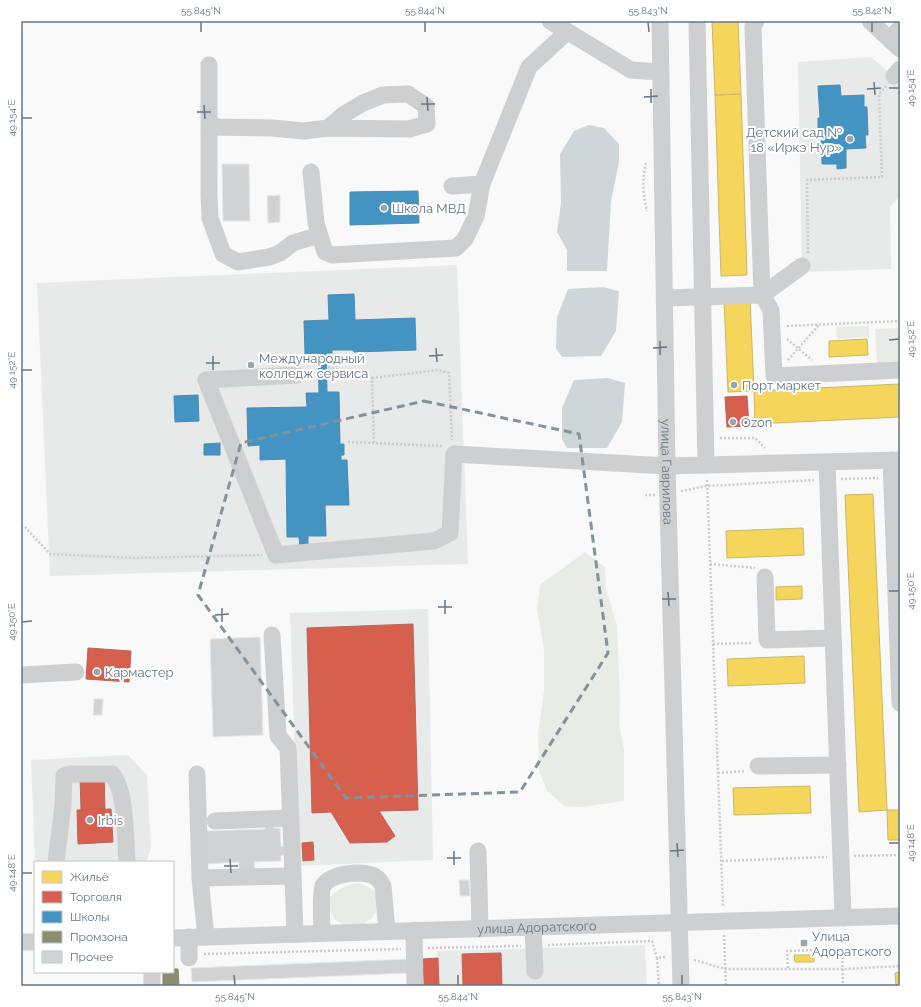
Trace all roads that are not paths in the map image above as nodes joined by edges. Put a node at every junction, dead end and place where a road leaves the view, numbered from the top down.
1 (550, 21) edge
2 (660, 21) edge
3 (697, 21) edge
4 (756, 21) edge
5 (870, 21) edge
6 (567, 32) junction
7 (897, 39) edge
8 (209, 65) dead end
9 (660, 72) junction
10 (210, 127) junction
11 (328, 128) junction
12 (311, 172) dead end
13 (482, 184) junction
14 (452, 186) dead end
15 (319, 236) junction
16 (802, 266) road end
17 (762, 295) junction
18 (702, 296) junction
19 (665, 298) junction
20 (900, 370) edge
21 (297, 375) dead end
22 (896, 460) edge
23 (827, 462) junction
24 (706, 465) junction
25 (668, 466) junction
26 (897, 557) edge
27 (765, 577) road end
28 (272, 635) dead end
29 (833, 638) junction
30 (76, 672) dead end
31 (21, 675) edge
32 (900, 702) edge
33 (838, 765) junction
34 (758, 766) road end
35 (196, 774) dead end
36 (291, 818) junction
37 (215, 821) dead end
38 (478, 851) dead end
39 (56, 861) edge
40 (127, 861) edge
41 (293, 876) junction
42 (200, 878) junction
43 (900, 916) edge
44 (843, 918) junction
45 (679, 922) junction
46 (533, 927) junction
47 (480, 928) junction
48 (414, 930) junction
49 (387, 931) junction
50 (322, 933) junction
51 (295, 934) junction
52 (181, 938) edge
53 (206, 938) junction
54 (21, 942) edge
55 (34, 942) edge
56 (189, 957) road end
57 (535, 971) dead end
58 (152, 973) edge
59 (152, 986) edge
60 (415, 986) edge
61 (681, 986) edge

1 - 6 street
2 - 9 street, улица Гаврилова
3 - 18 street
4 - 17 street
5 - 7 street
6 - 9 street
6 - 13 street
8 - 10 street
9 - 19 street, улица Гаврилова
10 - 11 street
10 - 15 street
11 - 11 street
12 - 15 street
13 - 14 street
13 - 15 street
16 - 17 street
17 - 18 street
17 - 20 street
18 - 19 street
18 - 24 street
19 - 25 street, улица Гаврилова
21 - 25 street
22 - 23 street
22 - 26 street
23 - 24 street
23 - 29 street
24 - 25 street
25 - 45 street, улица Гаврилова
26 - 32 street
27 - 29 street
28 - 36 street
29 - 33 street
30 - 31 street
33 - 34 street
33 - 44 street
35 - 42 street
36 - 37 street
36 - 41 street
38 - 47 street
39 - 40 street
41 - 42 street
41 - 51 street
42 - 53 street
43 - 44 street, улица Адоратского
44 - 45 street, улица Адоратского
45 - 46 street, улица Адоратского
45 - 61 street, улица Гаврилова
46 - 47 street, улица Адоратского
46 - 57 street
47 - 48 street, улица Адоратского
48 - 49 street, улица Адоратского
48 - 60 street
49 - 50 street, улица Адоратского
49 - 50 street
50 - 51 street, улица Адоратского
51 - 53 street, улица Адоратского
52 - 53 street, улица Адоратского
52 - 56 street
54 - 55 street
58 - 59 street

